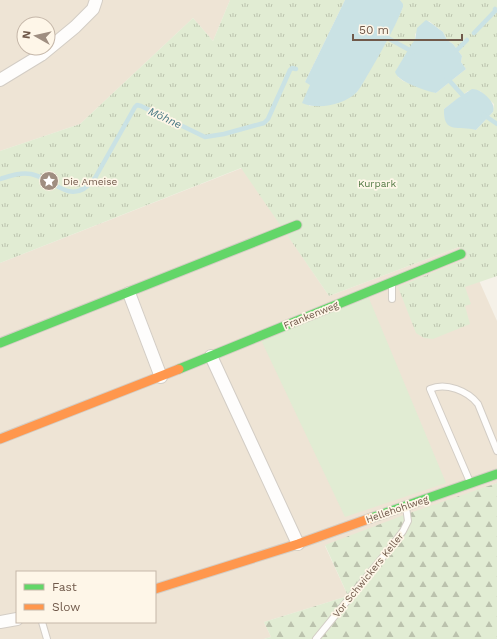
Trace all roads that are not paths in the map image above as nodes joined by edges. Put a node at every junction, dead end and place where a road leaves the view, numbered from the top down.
1 (96, 0) edge
2 (0, 80) edge
3 (297, 225) dead end
4 (462, 254) dead end
5 (392, 282) junction
6 (129, 293) junction
7 (392, 299) dead end
8 (0, 343) edge
9 (210, 356) junction
10 (161, 376) junction
11 (0, 439) edge
12 (497, 450) edge
13 (497, 474) edge
14 (470, 483) junction
15 (406, 506) junction
16 (298, 544) junction
17 (156, 589) edge
18 (16, 619) edge
19 (0, 622) edge
20 (42, 623) edge
21 (47, 639) edge
22 (316, 639) edge

1 - 2 street
3 - 6 street
4 - 5 street, Frankenweg
5 - 7 lane
5 - 9 street, Frankenweg
6 - 8 street
6 - 10 street
9 - 10 street, Frankenweg
9 - 16 street
10 - 11 street, Frankenweg
12 - 14 lane
13 - 14 street, Hellehohlweg
14 - 15 street, Hellehohlweg
15 - 16 street, Hellehohlweg
15 - 22 lane, Vor Schwickers Keller
16 - 17 street, Hellehohlweg
18 - 19 street
20 - 21 lane

